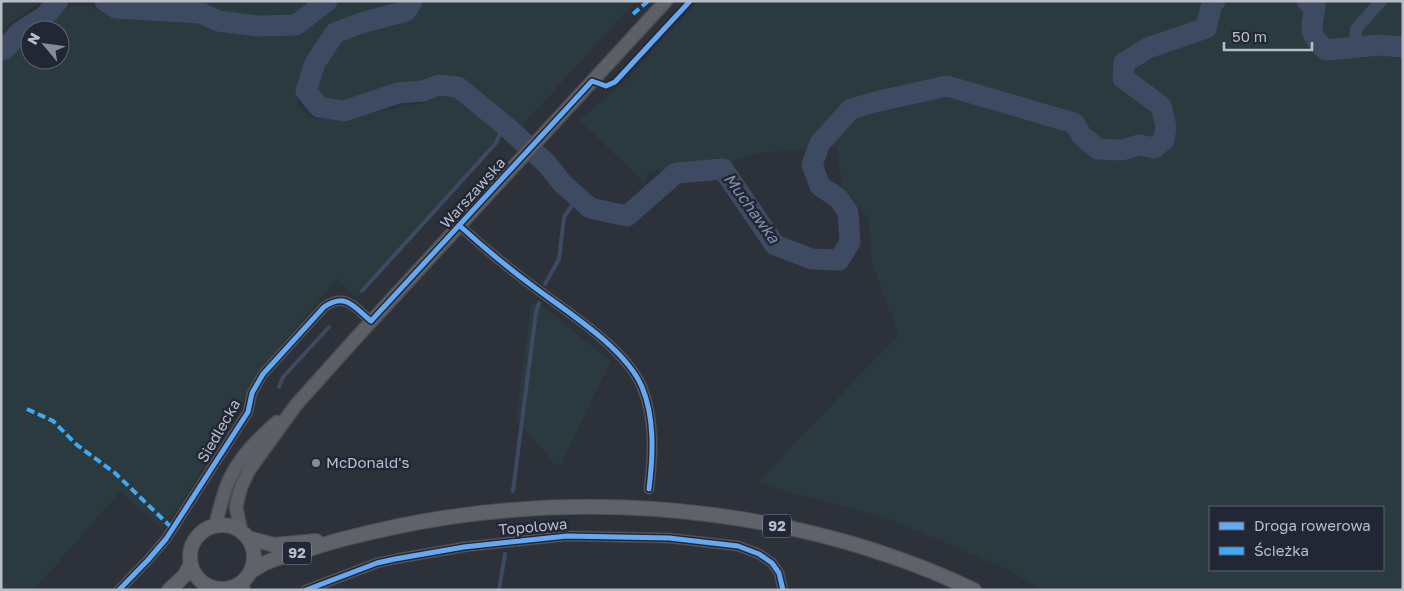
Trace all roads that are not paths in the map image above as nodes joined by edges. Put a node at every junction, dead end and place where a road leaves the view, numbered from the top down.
1 (666, 1) edge
2 (460, 226) junction
3 (371, 321) junction
4 (296, 405) junction
5 (649, 489) dead end
6 (215, 526) junction
7 (245, 535) junction
8 (346, 538) junction
9 (191, 564) junction
10 (247, 580) edge
11 (215, 589) edge
12 (119, 590) edge
13 (169, 590) edge
14 (306, 590) edge
15 (783, 590) edge
16 (974, 590) edge

1 - 2 main road, Warszawska
2 - 3 main road, Warszawska
2 - 5 street
3 - 4 main road, Warszawska
3 - 12 street, Siedlecka
4 - 6 main road, Warszawska
4 - 7 main road, Warszawska
6 - 7 main road, 92
6 - 9 main road
7 - 8 main road, 92
7 - 10 main road
8 - 10 main road, 92
8 - 16 main road, 92
9 - 11 main road, 92
9 - 13 main road
10 - 11 main road, 92
14 - 15 street, Topolowa

